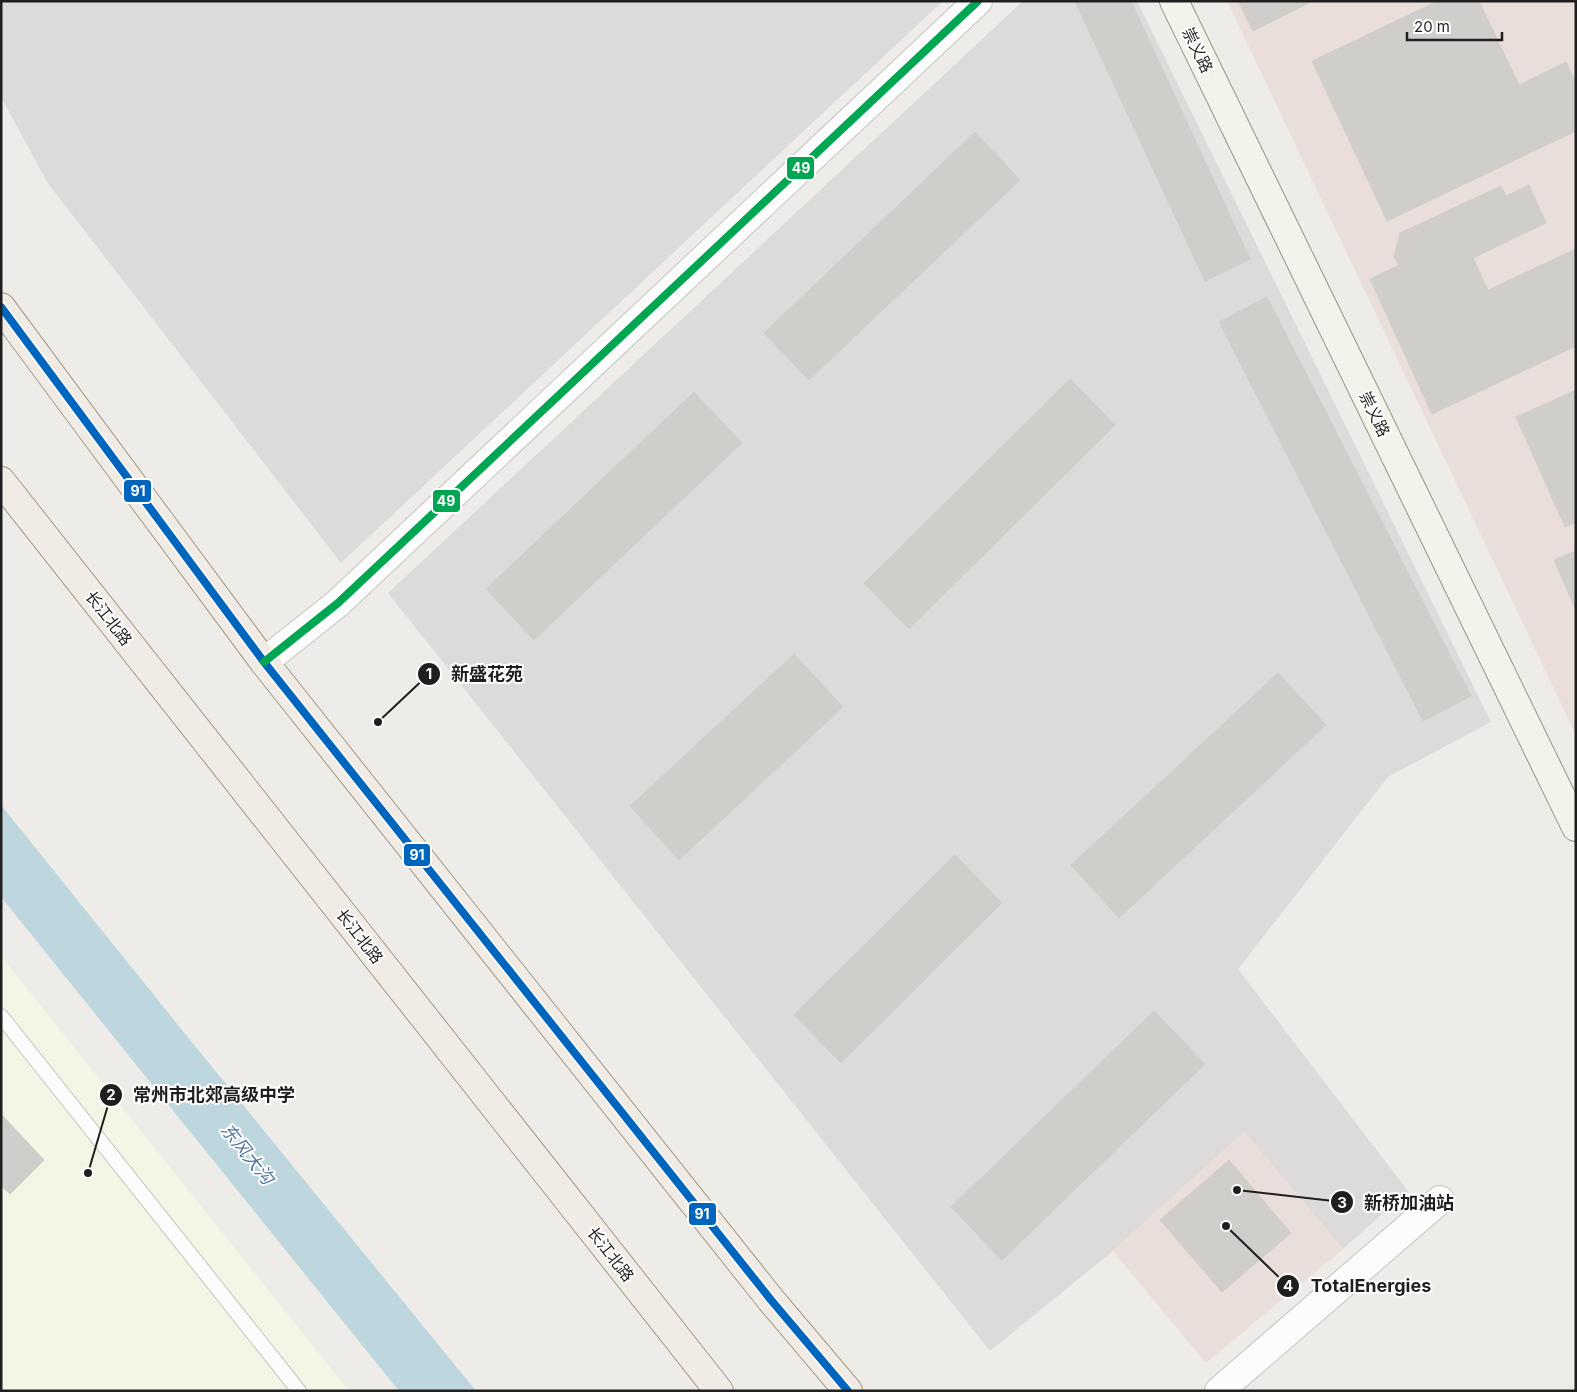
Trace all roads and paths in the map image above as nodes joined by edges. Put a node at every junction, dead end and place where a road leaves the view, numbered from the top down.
1 (978, 1) edge
2 (1174, 1) edge
3 (1, 307) edge
4 (1, 480) edge
5 (264, 662) junction
6 (1576, 828) edge
7 (1, 1016) edge
8 (1440, 1200) dead end
9 (299, 1391) edge
10 (719, 1391) edge
11 (848, 1391) edge
12 (1219, 1391) edge

1 - 5 street
2 - 6 street, 崇义路
3 - 5 main road
4 - 10 main road, 长江北路
5 - 11 main road
7 - 9 lane
8 - 12 street

